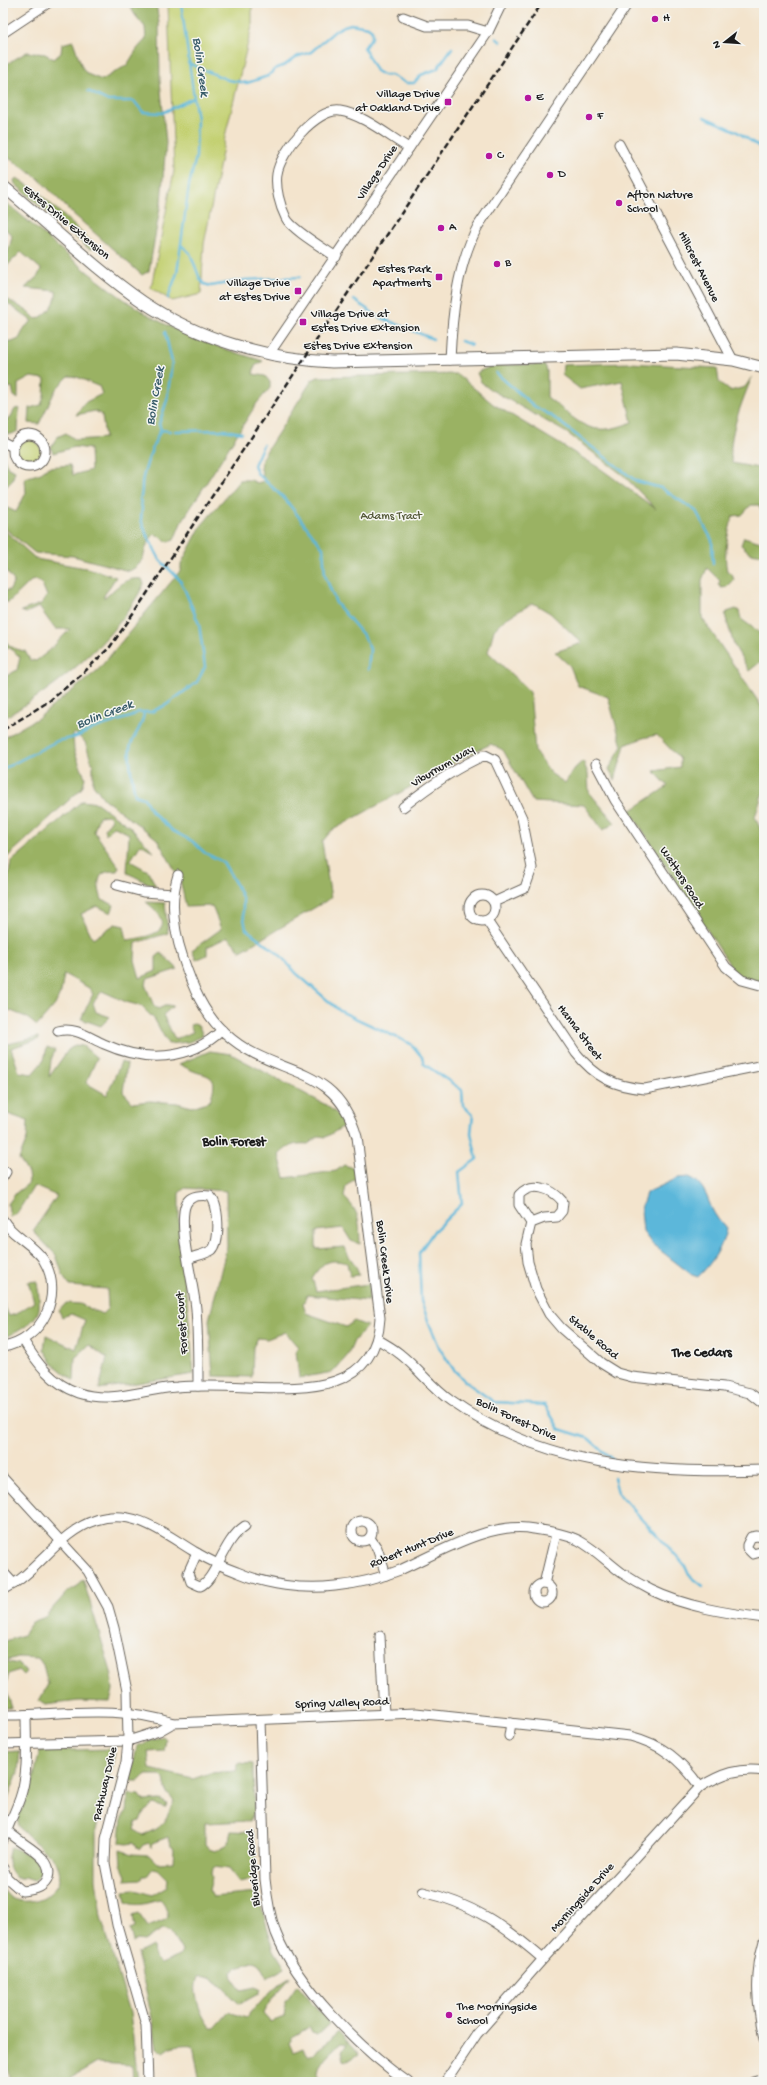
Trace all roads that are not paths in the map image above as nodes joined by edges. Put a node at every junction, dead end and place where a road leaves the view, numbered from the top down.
1 (48, 3) edge
2 (502, 3) edge
3 (628, 3) edge
4 (403, 17) dead end
5 (488, 32) junction
6 (3, 33) edge
7 (619, 144) dead end
8 (409, 148) junction
9 (3, 186) edge
10 (336, 257) junction
11 (269, 354) junction
12 (450, 360) junction
13 (733, 360) junction
14 (764, 368) edge
15 (3, 442) edge
16 (13, 447) dead end
17 (596, 764) dead end
18 (404, 807) dead end
19 (178, 875) dead end
20 (117, 885) dead end
21 (174, 894) junction
22 (494, 902) junction
23 (487, 921) junction
24 (764, 986) edge
25 (222, 1030) junction
26 (58, 1031) dead end
27 (764, 1065) edge
28 (3, 1220) edge
29 (531, 1223) junction
30 (188, 1259) junction
31 (377, 1339) junction
32 (24, 1340) junction
33 (3, 1346) edge
34 (198, 1386) junction
35 (764, 1404) edge
36 (764, 1470) edge
37 (3, 1478) edge
38 (245, 1526) dead end
39 (556, 1534) junction
40 (370, 1538) dead end
41 (764, 1538) edge
42 (63, 1541) junction
43 (764, 1551) edge
44 (197, 1553) junction
45 (217, 1563) junction
46 (3, 1572) edge
47 (386, 1575) junction
48 (14, 1584) junction
49 (544, 1584) dead end
50 (3, 1590) edge
51 (764, 1618) edge
52 (380, 1636) dead end
53 (128, 1712) junction
54 (384, 1714) junction
55 (3, 1715) edge
56 (26, 1715) junction
57 (260, 1720) junction
58 (173, 1723) junction
59 (511, 1723) junction
60 (509, 1736) dead end
61 (128, 1741) junction
62 (26, 1743) junction
63 (3, 1744) edge
64 (764, 1771) edge
65 (700, 1787) junction
66 (7, 1830) junction
67 (3, 1840) edge
68 (3, 1868) edge
69 (423, 1892) dead end
70 (764, 1941) edge
71 (543, 1959) junction
72 (764, 2039) edge
73 (764, 2079) edge
74 (148, 2082) edge
75 (408, 2082) edge
76 (445, 2082) edge
77 (753, 2082) edge

1 - 6 street
2 - 5 street, Village Drive
3 - 12 street
4 - 5 street
5 - 8 street, Village Drive
7 - 13 street, Hillcrest Avenue
8 - 10 street, Village Drive
8 - 10 street
9 - 11 main road, Estes Drive Extension
10 - 11 street, Village Drive
11 - 12 main road, Estes Drive Extension
12 - 13 main road, Estes Drive Extension
13 - 14 main road, Estes Drive Extension
15 - 16 street
17 - 24 street, Watters Road
18 - 22 street, Viburnum Way
19 - 21 street, Bolin Creek Drive
20 - 21 street
21 - 25 street, Bolin Creek Drive
22 - 23 street
22 - 23 street
23 - 27 street, Hanna Street
25 - 26 street
25 - 31 street, Bolin Creek Drive
28 - 32 street
29 - 29 street
29 - 35 street, Stable Road
30 - 30 street, Forest Court
30 - 34 street, Forest Court
31 - 34 street, Bolin Creek Drive
31 - 36 street, Bolin Forest Drive
32 - 33 street
32 - 34 street, Bolin Creek Drive
37 - 42 street, Pathway Drive
38 - 45 street
39 - 47 street, Robert Hunt Drive
39 - 49 street
39 - 51 street, Robert Hunt Drive
40 - 47 street
41 - 43 street
42 - 44 street, Robert Hunt Drive
42 - 48 street, Robert Hunt Drive
42 - 53 street, Pathway Drive
44 - 45 street, Robert Hunt Drive
44 - 45 street
45 - 47 street, Robert Hunt Drive
46 - 48 street
48 - 50 street, Robert Hunt Drive
52 - 54 street
53 - 56 street, Spring Valley Road
53 - 58 street, Spring Valley Road
53 - 61 street, Pathway Drive
54 - 57 street, Spring Valley Road
54 - 59 street, Spring Valley Road
55 - 56 street, Spring Valley Road
56 - 62 street
57 - 58 street, Spring Valley Road
57 - 75 street, Blueridge Road
58 - 61 street, Spring Valley Road
59 - 60 street
59 - 65 street, Spring Valley Road
61 - 62 street, Spring Valley Road
61 - 74 street, Pathway Drive
62 - 63 street, Spring Valley Road
62 - 66 street
64 - 65 street, Morningside Drive
65 - 71 street, Morningside Drive
66 - 67 street
66 - 68 street
69 - 71 street
70 - 72 street
71 - 76 street, Morningside Drive
73 - 77 street

